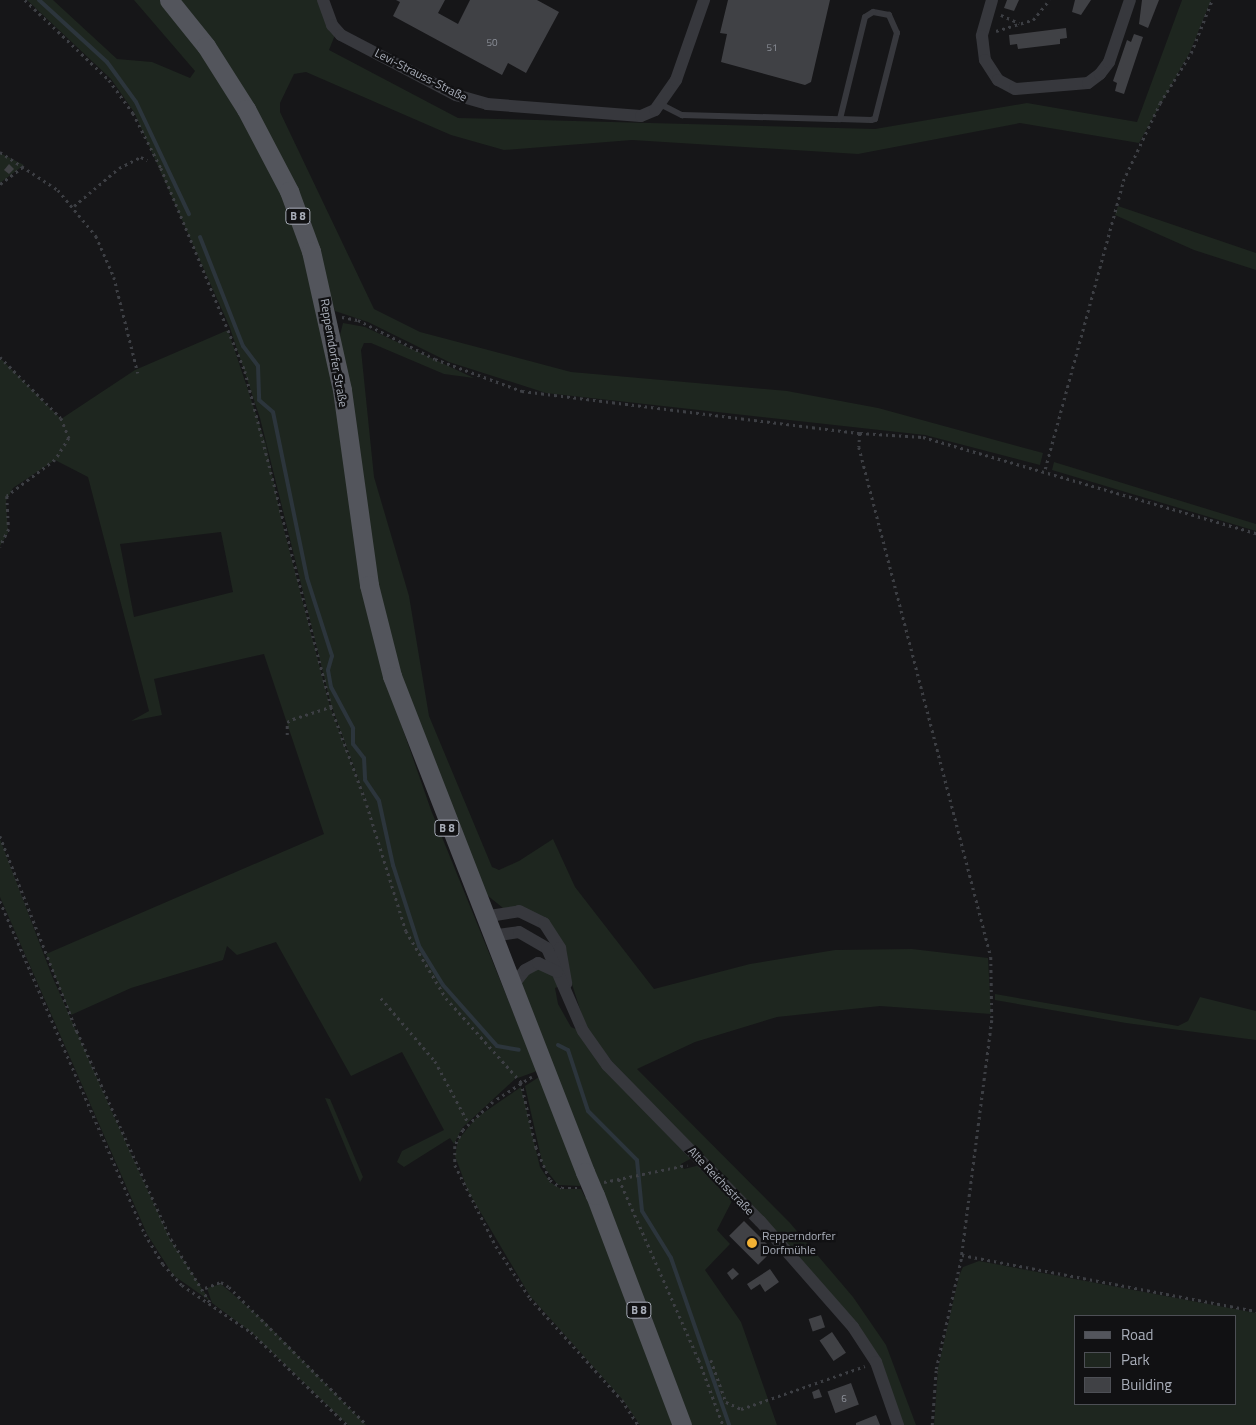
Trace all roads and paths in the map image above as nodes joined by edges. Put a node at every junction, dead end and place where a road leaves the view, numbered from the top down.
1 (25, 0) edge
2 (169, 0) edge
3 (323, 0) edge
4 (704, 0) edge
5 (1049, 0) edge
6 (1130, 0) edge
7 (1212, 0) edge
8 (990, 4) edge
9 (1019, 24) junction
10 (982, 36) junction
11 (660, 104) junction
12 (840, 119) junction
13 (0, 152) edge
14 (147, 160) dead end
15 (25, 166) junction
16 (0, 184) edge
17 (74, 206) junction
18 (329, 315) junction
19 (0, 357) edge
20 (138, 374) dead end
21 (860, 433) junction
22 (1045, 469) junction
23 (1256, 533) edge
24 (0, 547) edge
25 (331, 707) junction
26 (287, 735) dead end
27 (0, 836) edge
28 (0, 901) edge
29 (483, 918) junction
30 (491, 936) junction
31 (557, 972) junction
32 (513, 985) junction
33 (568, 993) junction
34 (381, 998) dead end
35 (522, 1082) junction
36 (469, 1124) junction
37 (702, 1162) junction
38 (619, 1179) junction
39 (591, 1184) junction
40 (962, 1255) junction
41 (205, 1288) junction
42 (211, 1304) junction
43 (1256, 1311) edge
44 (711, 1360) dead end
45 (876, 1362) junction
46 (347, 1425) edge
47 (367, 1425) edge
48 (638, 1425) edge
49 (682, 1425) edge
50 (723, 1425) edge
51 (898, 1425) edge
52 (932, 1425) edge

1 - 25 path
2 - 18 main road, Repperndorfer Straße / B 8
3 - 11 street, Levi-Strauss-Straße
4 - 11 street, Levi-Strauss-Straße
5 - 9 path
6 - 10 street
7 - 22 path
8 - 9 path
8 - 10 street
9 - 10 path
11 - 12 lane
12 - 12 lane
13 - 15 path
14 - 17 path
15 - 16 path
15 - 17 path
17 - 20 path
18 - 21 path
18 - 29 main road, Repperndorfer Straße / B 8
19 - 24 path
21 - 22 path
21 - 40 path
22 - 23 path
25 - 26 path
25 - 35 path
27 - 41 path
28 - 42 path
29 - 30 main road, B 8
29 - 33 street, Alte Reichsstraße
30 - 31 street, Alte Reichsstraße
30 - 32 main road, B 8
31 - 32 street
31 - 33 street, Alte Reichsstraße
32 - 39 main road, B 8
33 - 37 street, Alte Reichsstraße
34 - 36 path
35 - 36 path
35 - 39 path
36 - 48 path
37 - 38 path
37 - 45 street, Alte Reichsstraße
38 - 39 path
38 - 50 path
39 - 49 main road, B 8
40 - 43 path
40 - 52 path
41 - 42 path
41 - 47 path
42 - 46 path
44 - 45 path
45 - 51 street, Alte Reichsstraße

